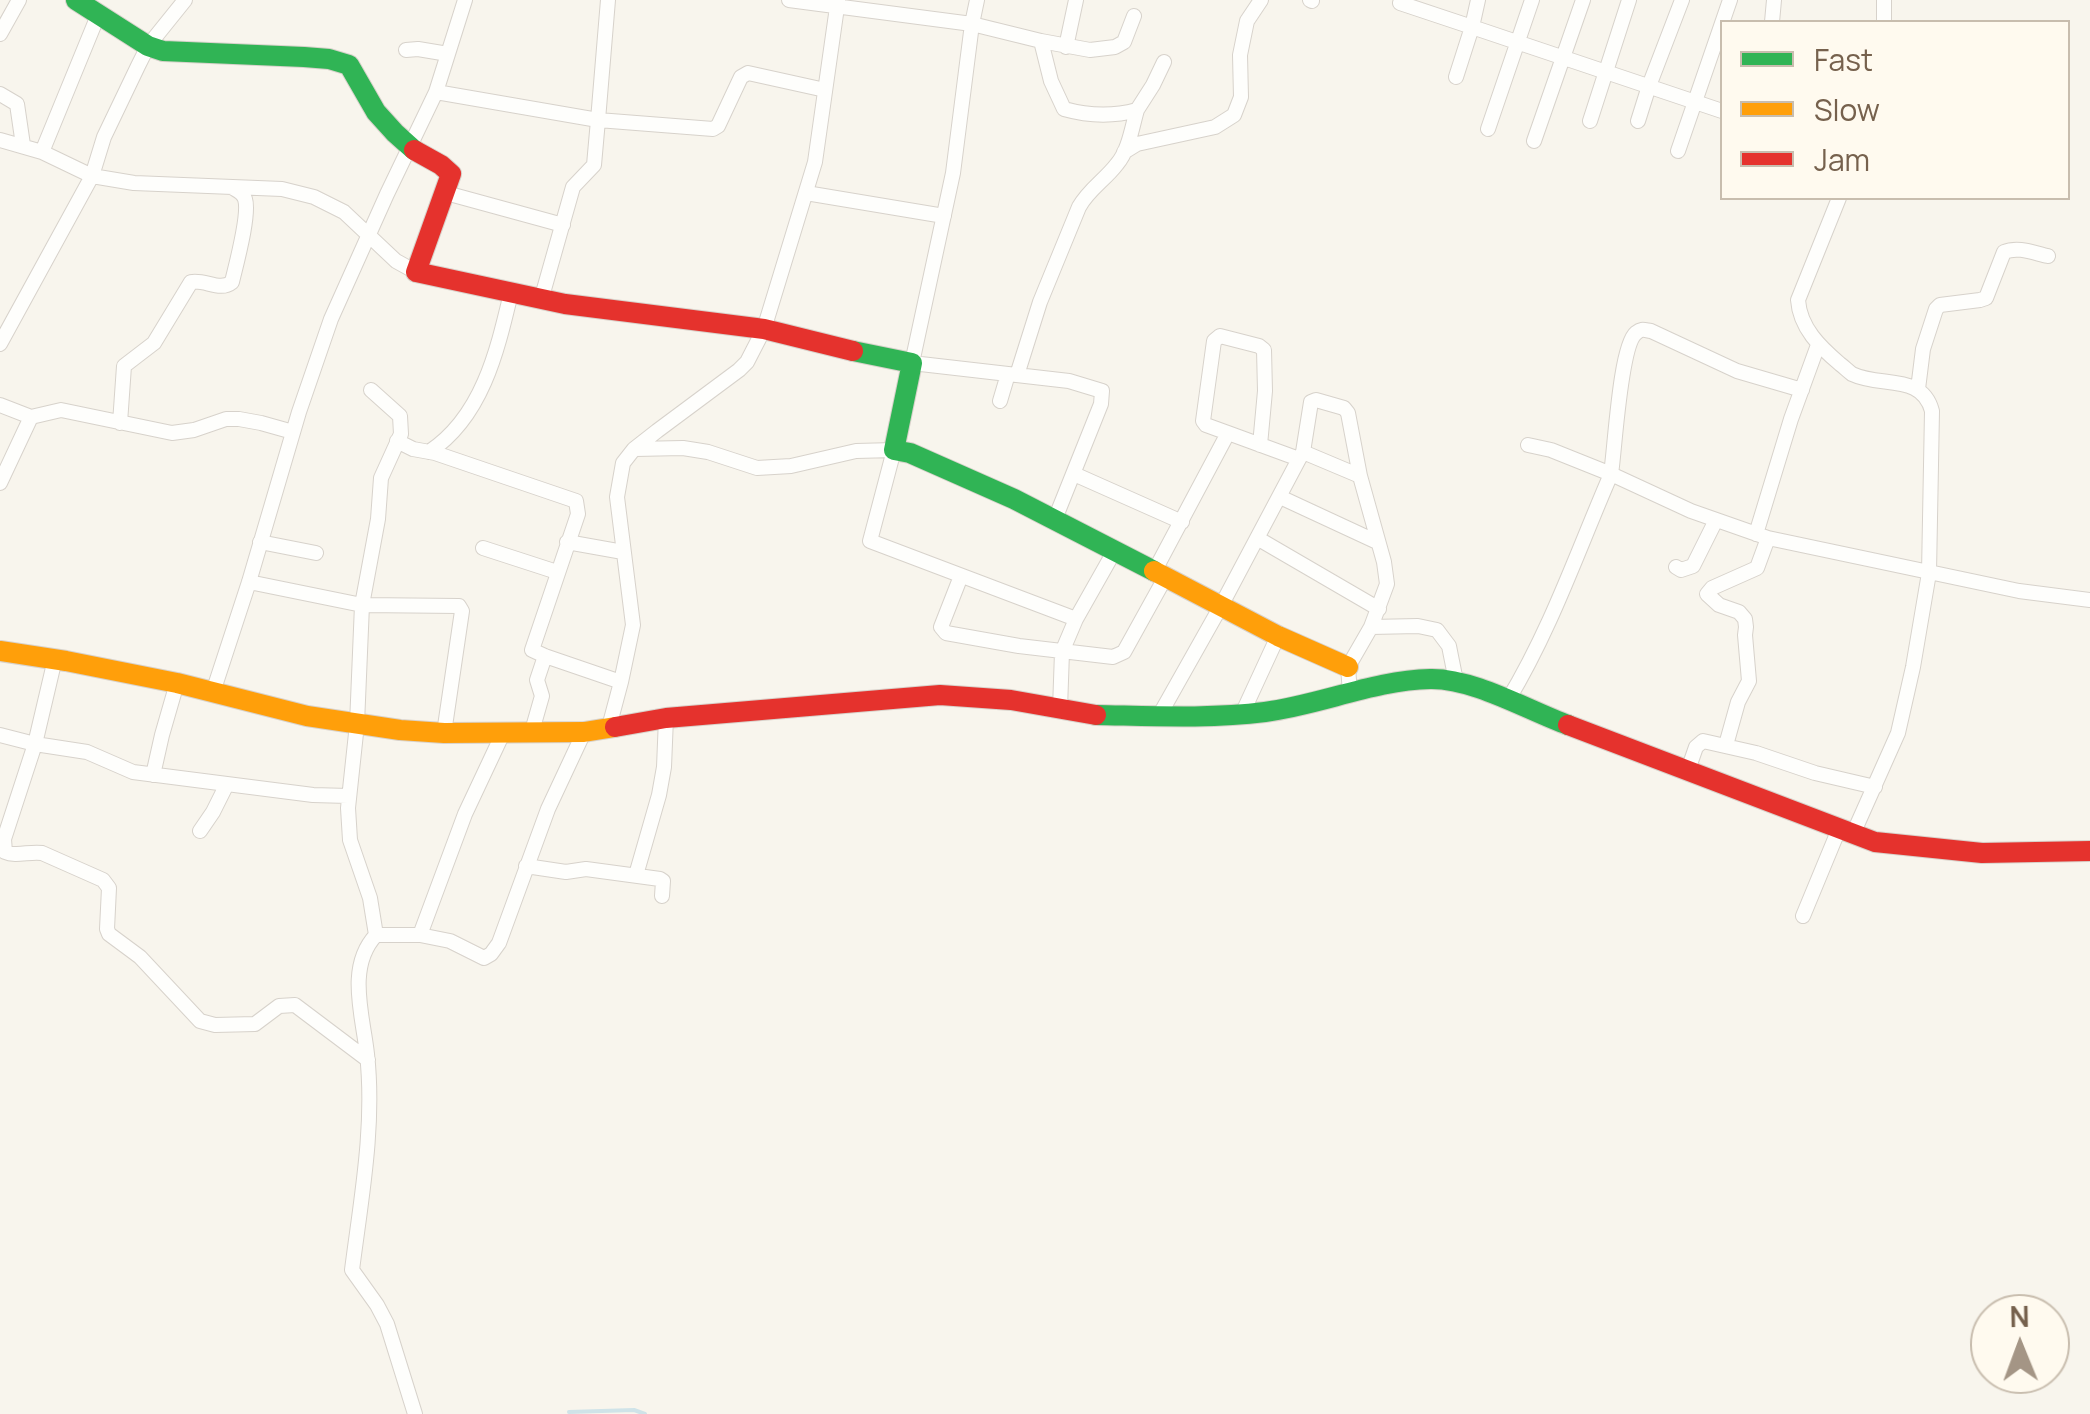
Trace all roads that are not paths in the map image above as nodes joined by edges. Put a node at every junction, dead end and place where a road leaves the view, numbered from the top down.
1 (20, 0) edge
2 (76, 0) edge
3 (186, 0) edge
4 (465, 0) edge
5 (608, 0) edge
6 (790, 0) edge
7 (977, 0) edge
8 (1076, 0) edge
9 (1260, 0) edge
10 (1478, 0) edge
11 (1532, 0) edge
12 (1582, 0) edge
13 (1629, 0) edge
14 (1682, 0) edge
15 (837, 3) edge
16 (1400, 3) dead end
17 (1426, 5) edge
18 (98, 12) junction
19 (1134, 16) dead end
20 (972, 24) junction
21 (1472, 27) junction
22 (1720, 30) edge
23 (0, 34) edge
24 (1041, 41) junction
25 (1518, 42) junction
26 (148, 46) junction
27 (1066, 47) junction
28 (406, 50) dead end
29 (448, 54) junction
30 (1564, 58) junction
31 (1164, 62) dead end
32 (1606, 72) junction
33 (1456, 78) dead end
34 (1649, 86) junction
35 (825, 90) junction
36 (436, 92) junction
37 (0, 94) edge
38 (1696, 102) junction
39 (1137, 110) junction
40 (1720, 110) edge
41 (598, 120) junction
42 (1590, 121) dead end
43 (1638, 122) dead end
44 (1488, 128) dead end
45 (0, 140) edge
46 (1534, 141) dead end
47 (23, 145) junction
48 (409, 148) junction
49 (1678, 151) dead end
50 (42, 152) junction
51 (1124, 152) junction
52 (92, 176) junction
53 (233, 188) junction
54 (806, 192) junction
55 (446, 193) junction
56 (1838, 200) edge
57 (944, 216) junction
58 (563, 225) junction
59 (368, 236) junction
60 (2048, 256) dead end
61 (416, 272) junction
62 (510, 293) junction
63 (541, 300) junction
64 (764, 329) junction
65 (0, 344) edge
66 (1818, 345) junction
67 (912, 362) junction
68 (1012, 374) junction
69 (1918, 389) junction
70 (370, 390) dead end
71 (1802, 390) junction
72 (1000, 401) dead end
73 (0, 406) edge
74 (31, 417) junction
75 (120, 423) junction
76 (292, 432) junction
77 (1228, 434) junction
78 (397, 441) junction
79 (1260, 445) junction
80 (1528, 446) dead end
81 (634, 449) junction
82 (894, 450) junction
83 (428, 452) junction
84 (1301, 455) junction
85 (1074, 474) junction
86 (1611, 474) junction
87 (1360, 476) junction
88 (0, 482) edge
89 (1280, 497) junction
90 (1055, 519) junction
91 (1716, 520) junction
92 (1182, 522) junction
93 (1762, 536) junction
94 (1257, 538) junction
95 (260, 542) junction
96 (567, 542) junction
97 (1377, 542) junction
98 (483, 548) dead end
99 (1115, 550) junction
100 (623, 552) junction
101 (316, 553) dead end
102 (1676, 567) dead end
103 (557, 572) junction
104 (1929, 573) junction
105 (1160, 575) junction
106 (961, 576) junction
107 (249, 582) junction
108 (2090, 600) edge
109 (362, 605) junction
110 (1221, 606) junction
111 (1379, 609) junction
112 (1076, 619) junction
113 (1371, 627) junction
114 (1278, 636) junction
115 (0, 651) edge
116 (1062, 652) junction
117 (545, 656) junction
118 (55, 659) junction
119 (1348, 667) junction
120 (1456, 681) junction
121 (178, 682) junction
122 (622, 682) junction
123 (213, 692) junction
124 (1350, 693) junction
125 (1508, 700) junction
126 (1060, 708) junction
127 (1242, 714) junction
128 (1159, 716) junction
129 (666, 718) junction
130 (357, 724) junction
131 (609, 727) junction
132 (504, 731) junction
133 (532, 732) junction
134 (584, 732) junction
135 (444, 734) junction
136 (0, 735) edge
137 (35, 744) junction
138 (1726, 745) junction
139 (1688, 770) junction
140 (154, 774) junction
141 (227, 784) junction
142 (1875, 787) junction
143 (348, 796) junction
144 (200, 830) dead end
145 (1846, 832) junction
146 (2090, 851) edge
147 (526, 866) junction
148 (636, 875) junction
149 (662, 896) dead end
150 (1803, 916) dead end
151 (376, 935) junction
152 (420, 935) junction
153 (368, 1060) junction
154 (415, 1414) edge

1 - 23 street
2 - 18 street
3 - 26 street
4 - 29 street
5 - 41 street
6 - 15 street
7 - 20 street
8 - 27 street
9 - 51 street
10 - 21 street
11 - 25 street
12 - 30 street
13 - 32 street
14 - 34 street
15 - 20 street
15 - 35 street
16 - 17 street
17 - 21 street
18 - 26 street
18 - 50 street
19 - 27 street
20 - 24 street
20 - 57 street
21 - 25 street
21 - 33 street
22 - 38 street
24 - 27 street
24 - 39 street
25 - 30 street
25 - 44 street
26 - 48 street
26 - 52 street
28 - 29 street
29 - 36 street
30 - 32 street
30 - 46 street
31 - 39 street
32 - 34 street
32 - 42 street
34 - 38 street
34 - 43 street
35 - 41 street
35 - 54 street
36 - 41 street
36 - 48 street
37 - 47 street
38 - 40 street
38 - 49 street
39 - 51 street
41 - 58 street
45 - 47 street
47 - 50 street
48 - 55 street
48 - 59 street
50 - 52 street
51 - 68 street
52 - 53 street
52 - 65 street
53 - 59 street
53 - 75 street
54 - 57 street
54 - 64 street
55 - 58 street
55 - 61 street
56 - 66 street
57 - 67 street
58 - 63 street
59 - 61 street
59 - 76 street
60 - 69 street
61 - 62 street
62 - 63 street
62 - 83 street
63 - 64 street
64 - 67 street
64 - 81 street
66 - 69 street
66 - 71 street
67 - 68 street
67 - 82 street
68 - 72 street
68 - 85 street
69 - 104 street
70 - 78 street
71 - 86 street
71 - 93 street
73 - 74 street
74 - 75 street
74 - 88 street
75 - 76 street
76 - 95 street
77 - 79 street
77 - 79 street
77 - 92 street
78 - 83 street
78 - 109 street
79 - 84 street
80 - 86 street
81 - 82 street
81 - 100 street
82 - 90 street
82 - 106 street
83 - 96 street
84 - 87 street
84 - 87 street
84 - 89 street
85 - 90 street
85 - 92 street
86 - 91 street
86 - 125 street
87 - 97 street
89 - 94 street
89 - 97 street
90 - 99 street
91 - 93 street
91 - 102 street
92 - 105 street
93 - 104 street
93 - 138 street
94 - 110 street
94 - 111 street
95 - 101 street
95 - 107 street
96 - 100 street
96 - 103 street
97 - 111 street
98 - 103 street
99 - 105 street
99 - 112 street
100 - 122 street
103 - 117 street
104 - 108 street
104 - 142 street
105 - 110 street
105 - 116 street
106 - 112 street
106 - 116 street
107 - 109 street
107 - 123 street
109 - 130 street
109 - 135 street
110 - 114 street
110 - 128 street
111 - 113 street
112 - 116 street
113 - 119 street
113 - 120 street
114 - 119 street
114 - 127 street
115 - 118 street
116 - 126 street
117 - 122 street
117 - 133 street
118 - 121 street
118 - 137 street
119 - 124 street
120 - 124 street
120 - 125 street
121 - 123 street
121 - 140 street
122 - 131 street
123 - 130 street
124 - 127 street
125 - 139 street
126 - 128 street
126 - 129 street
127 - 128 street
129 - 131 street
129 - 148 street
130 - 135 street
130 - 143 street
131 - 134 street
132 - 133 street
132 - 135 street
132 - 152 street
133 - 134 street
134 - 147 street
136 - 137 street
137 - 140 street
137 - 153 street
138 - 139 street
138 - 142 street
139 - 145 street
140 - 141 street
141 - 143 street
141 - 144 street
142 - 145 street
143 - 151 street
145 - 146 street
145 - 150 street
147 - 148 street
147 - 152 street
148 - 149 street
151 - 152 street
151 - 153 street
153 - 154 street

